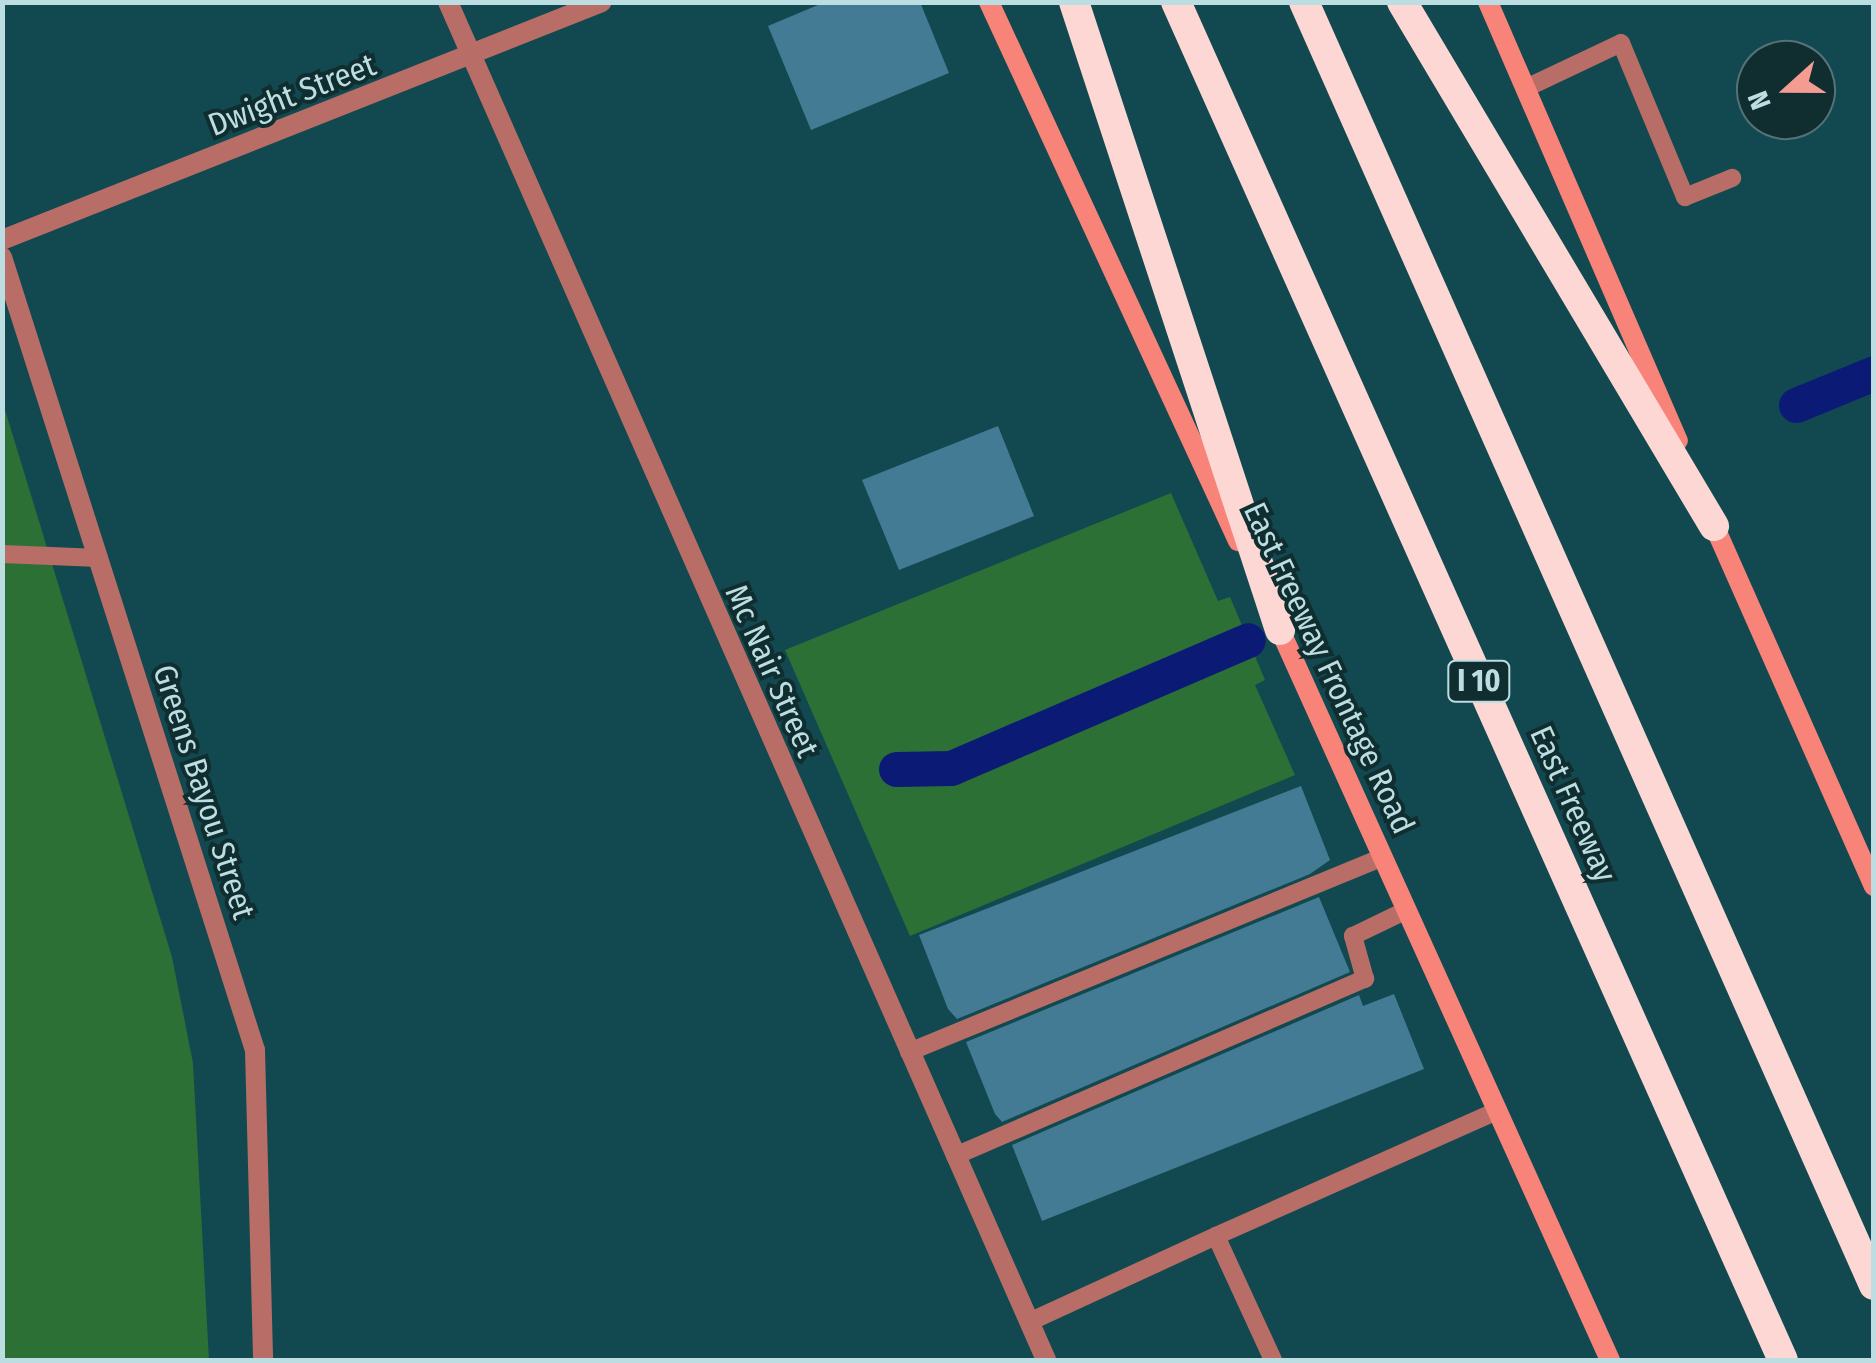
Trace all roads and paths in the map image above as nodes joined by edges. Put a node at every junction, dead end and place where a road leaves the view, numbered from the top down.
1 (448, 2) edge
2 (602, 2) edge
3 (989, 2) edge
4 (1074, 2) edge
5 (1176, 2) edge
6 (1304, 2) edge
7 (1402, 2) edge
8 (1488, 2) edge
9 (471, 58) junction
10 (1526, 88) junction
11 (1732, 178) dead end
12 (2, 240) edge
13 (2, 256) edge
14 (1714, 526) junction
15 (3, 555) edge
16 (98, 558) junction
17 (1280, 630) junction
18 (1383, 858) junction
19 (1874, 886) edge
20 (1406, 910) junction
21 (909, 1052) junction
22 (1497, 1111) junction
23 (956, 1156) junction
24 (1216, 1236) junction
25 (1874, 1285) edge
26 (1030, 1322) junction
27 (262, 1360) edge
28 (1046, 1360) edge
29 (1272, 1360) edge
30 (1610, 1360) edge
31 (1783, 1360) edge

1 - 9 street, Mc Nair Street
2 - 9 street, Dwight Street
3 - 17 main road, East Freeway Frontage Road
4 - 17 highway
5 - 31 highway, East Freeway / I 10
6 - 25 highway
7 - 14 highway
8 - 10 main road
9 - 12 street, Dwight Street
9 - 21 street, Mc Nair Street
10 - 11 lane
10 - 14 main road
13 - 16 street, Greens Bayou Street
14 - 19 main road
15 - 16 lane
16 - 27 street, Greens Bayou Street
17 - 18 main road, East Freeway Frontage Road
18 - 20 main road, East Freeway Frontage Road
18 - 21 lane
20 - 22 main road, East Freeway Frontage Road
20 - 23 lane
21 - 23 street, Mc Nair Street
22 - 24 lane
22 - 30 main road, East Freeway Frontage Road
23 - 26 street, Mc Nair Street
24 - 26 lane
24 - 29 lane
26 - 28 street, Mc Nair Street

